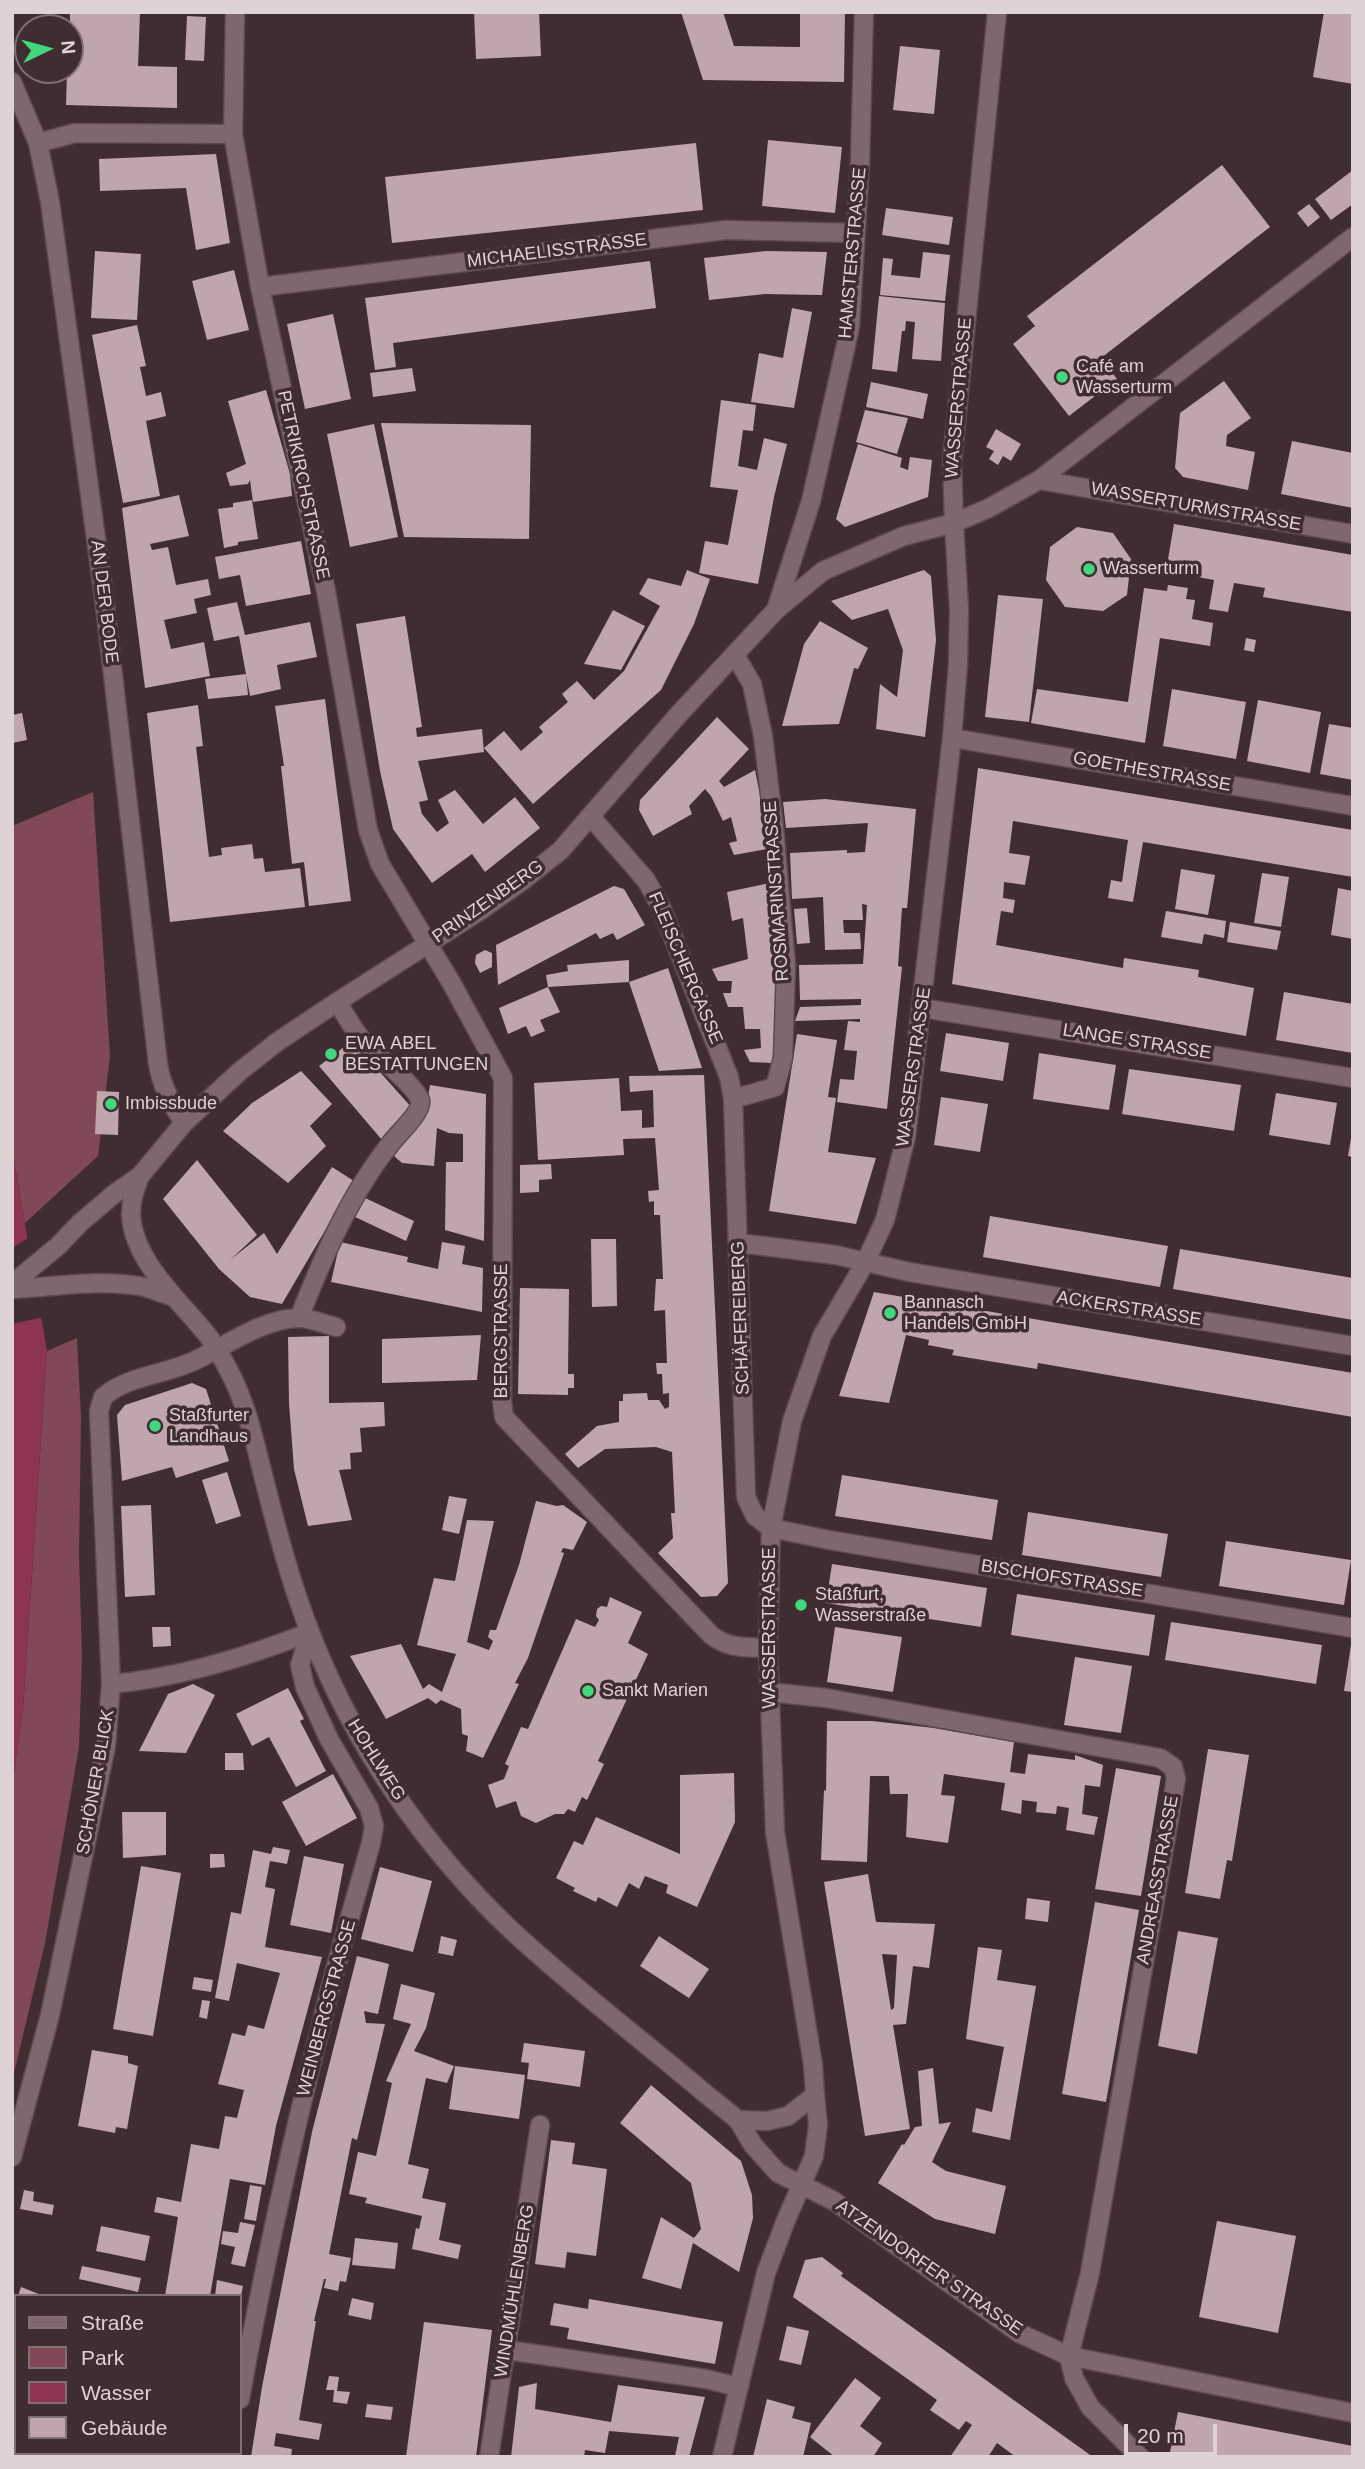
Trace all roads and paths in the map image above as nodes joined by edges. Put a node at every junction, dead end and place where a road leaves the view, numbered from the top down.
1 (235, 12) edge
2 (864, 12) edge
3 (997, 12) edge
4 (12, 82) edge
5 (233, 134) junction
6 (38, 143) junction
7 (855, 233) junction
8 (1353, 237) edge
9 (260, 287) junction
10 (1039, 480) junction
11 (954, 523) junction
12 (1353, 534) edge
13 (776, 610) junction
14 (735, 655) junction
15 (952, 738) junction
16 (1353, 806) edge
17 (590, 816) junction
18 (428, 944) junction
19 (337, 1002) junction
20 (922, 1008) junction
21 (1353, 1078) edge
22 (733, 1099) junction
23 (184, 1123) junction
24 (140, 1176) junction
25 (738, 1243) junction
26 (864, 1263) junction
27 (12, 1286) edge
28 (171, 1296) junction
29 (299, 1318) junction
30 (336, 1327) dead end
31 (1353, 1346) edge
32 (216, 1348) junction
33 (771, 1528) junction
34 (1353, 1628) edge
35 (310, 1632) junction
36 (768, 1648) junction
37 (111, 1684) junction
38 (769, 1692) junction
39 (815, 2095) junction
40 (738, 2120) junction
41 (540, 2126) dead end
42 (12, 2157) edge
43 (801, 2186) junction
44 (507, 2350) junction
45 (1069, 2356) junction
46 (739, 2387) junction
47 (242, 2389) edge
48 (1353, 2413) edge
49 (489, 2457) edge
50 (722, 2457) edge
51 (1140, 2457) edge

1 - 5 street, PETRIKIRCHSTRASSE
2 - 7 street, HAMSTERSTRASSE
3 - 11 street, WASSERSTRASSE
4 - 6 street, AN DER BODE
5 - 6 street
5 - 9 street, PETRIKIRCHSTRASSE
6 - 23 street, AN DER BODE
7 - 9 street, MICHAELISSTRASSE
7 - 13 street, HAMSTERSTRASSE
8 - 10 street, PRINZENBERG
9 - 18 street, PETRIKIRCHSTRASSE
10 - 11 street, PRINZENBERG
10 - 12 street, WASSERTURMSTRASSE
11 - 13 street, PRINZENBERG
11 - 15 street, WASSERSTRASSE
13 - 14 street, PRINZENBERG
14 - 17 street, PRINZENBERG
14 - 22 street, ROSMARINSTRASSE
15 - 16 street, GOETHESTRASSE
15 - 20 street, WASSERSTRASSE
17 - 18 street, PRINZENBERG
17 - 22 street, FLEISCHERGASSE
18 - 19 street, PRINZENBERG
18 - 36 street, BERGSTRASSE
19 - 23 street, PRINZENBERG
19 - 29 street
20 - 21 street, LANGE STRASSE
20 - 26 street, WASSERSTRASSE
22 - 25 street, SCHÄFEREIBERG
23 - 24 street, PRINZENBERG
24 - 27 street, PRINZENBERG
24 - 28 street, HOHLWEG
25 - 26 street, ACKERSTRASSE
25 - 33 street, SCHÄFEREIBERG
26 - 31 street, ACKERSTRASSE
26 - 33 street, WASSERSTRASSE
27 - 28 street, HOHLWEG
28 - 32 street, HOHLWEG
29 - 30 street
29 - 32 street
32 - 35 street, HOHLWEG
32 - 37 street, SCHÖNER BLICK
33 - 34 street, BISCHOFSTRASSE
33 - 36 street, WASSERSTRASSE
35 - 37 street
35 - 40 street, HOHLWEG
35 - 47 street, WEINBERGSTRASSE
36 - 38 street, WASSERSTRASSE
37 - 42 street, SCHÖNER BLICK
38 - 39 street, WASSERSTRASSE
38 - 45 street, ANDREASSTRASSE
39 - 40 street
39 - 43 street, WASSERSTRASSE
40 - 43 street, ATZENDORFER STRASSE
41 - 44 street, WINDMÜHLENBERG
43 - 45 street, ATZENDORFER STRASSE
43 - 46 street, WASSERSTRASSE
44 - 46 street
44 - 49 street, WINDMÜHLENBERG
45 - 48 street, ATZENDORFER STRASSE
45 - 51 street
46 - 50 street, WASSERSTRASSE

